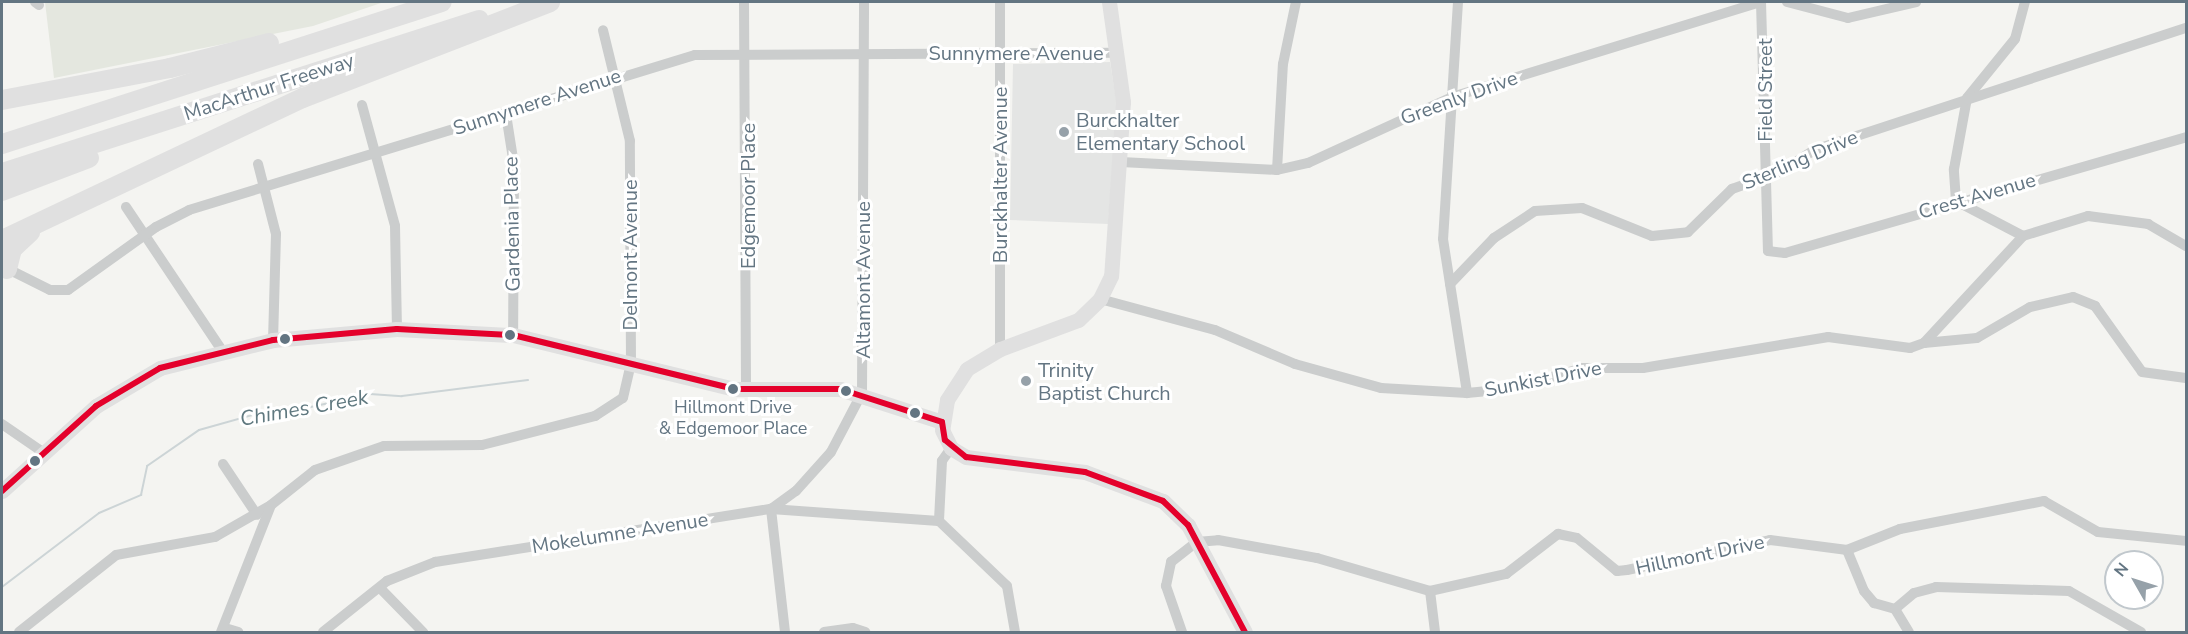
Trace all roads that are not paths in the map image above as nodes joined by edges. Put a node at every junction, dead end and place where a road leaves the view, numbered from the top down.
1 (442, 2) edge
2 (537, 2) edge
3 (550, 2) edge
4 (744, 2) edge
5 (864, 2) edge
6 (1000, 2) edge
7 (1109, 2) edge
8 (1296, 2) edge
9 (1458, 2) edge
10 (1760, 2) edge
11 (1787, 2) edge
12 (1916, 2) edge
13 (2025, 2) edge
14 (2187, 28) edge
15 (603, 30) dead end
16 (340, 32) junction
17 (748, 52) junction
18 (1000, 52) junction
19 (864, 53) junction
20 (1114, 53) junction
21 (615, 76) junction
22 (1452, 97) junction
23 (1967, 98) junction
24 (2, 100) edge
25 (362, 105) dead end
26 (506, 114) junction
27 (117, 136) junction
28 (2187, 137) edge
29 (2, 144) edge
30 (375, 153) junction
31 (1121, 162) junction
32 (258, 164) dead end
33 (1277, 170) junction
34 (2, 173) edge
35 (1765, 178) junction
36 (265, 187) junction
37 (2, 191) edge
38 (1956, 201) junction
39 (126, 207) dead end
40 (54, 215) junction
41 (146, 236) junction
42 (2023, 236) junction
43 (2, 240) edge
44 (2187, 246) edge
45 (1768, 250) joint
46 (4, 267) edge
47 (1450, 284) junction
48 (1100, 299) junction
49 (398, 329) junction
50 (513, 335) junction
51 (273, 340) junction
52 (1924, 344) junction
53 (221, 349) junction
54 (1000, 349) junction
55 (630, 363) junction
56 (2187, 378) edge
57 (746, 390) junction
58 (862, 393) junction
59 (1467, 393) junction
60 (942, 422) junction
61 (2, 423) edge
62 (951, 448) junction
63 (44, 453) junction
64 (223, 464) dead end
65 (2, 491) edge
66 (271, 505) junction
67 (771, 509) junction
68 (257, 515) junction
69 (939, 521) junction
70 (2187, 541) edge
71 (1197, 542) junction
72 (1847, 550) junction
73 (380, 588) junction
74 (1430, 591) junction
75 (1895, 609) junction
76 (223, 630) edge
77 (19, 633) edge
78 (238, 633) edge
79 (324, 633) edge
80 (423, 633) edge
81 (785, 633) edge
82 (824, 633) edge
83 (865, 633) edge
84 (1015, 633) edge
85 (1182, 633) edge
86 (1245, 633) edge
87 (1435, 633) edge
88 (1909, 633) edge
89 (2141, 633) edge

1 - 16 highway, MacArthur Freeway
2 - 27 highway, MacArthur Freeway
3 - 40 highway
4 - 17 street, Edgemoor Place
5 - 19 street, Altamont Avenue
6 - 18 street, Burckhalter Avenue
7 - 20 street
8 - 33 street
9 - 22 street
10 - 22 street, Greenly Drive
10 - 35 street, Field Street
11 - 12 street
13 - 23 street
14 - 23 street, Sterling Drive
15 - 21 street, Delmont Avenue
16 - 24 highway
16 - 29 highway, MacArthur Freeway
17 - 19 street, Sunnymere Avenue
17 - 21 street, Sunnymere Avenue
17 - 57 street, Edgemoor Place
18 - 19 street, Sunnymere Avenue
18 - 20 street, Sunnymere Avenue
18 - 54 street, Burckhalter Avenue
19 - 58 street, Altamont Avenue
20 - 31 street
21 - 26 street, Sunnymere Avenue
21 - 55 street, Delmont Avenue
22 - 33 street, Greenly Drive
22 - 47 street
23 - 35 street, Sterling Drive
23 - 38 street
25 - 30 street
26 - 30 street, Sunnymere Avenue
26 - 50 street, Gardenia Place
27 - 34 highway, MacArthur Freeway
27 - 37 highway
28 - 38 street, Crest Avenue
30 - 36 street, Sunnymere Avenue
30 - 49 street
31 - 33 street, Greenly Drive
31 - 48 street
32 - 36 street
35 - 45 street, Field Street
35 - 47 street, Sterling Drive
36 - 41 street, Sunnymere Avenue
36 - 51 street
38 - 42 street
38 - 45 street, Crest Avenue
39 - 41 street
40 - 43 highway
40 - 46 highway
41 - 46 street, Sunnymere Avenue
41 - 53 street
42 - 44 street
42 - 52 street
47 - 59 street
48 - 54 street
48 - 59 street, Sunkist Drive
49 - 50 street
49 - 51 street
50 - 55 street
51 - 53 street
52 - 56 street, Sunkist Drive
52 - 59 street, Sunkist Drive
53 - 63 street
54 - 60 street
55 - 57 street
55 - 66 street, Delmont Avenue
57 - 58 street
58 - 60 street
58 - 67 street, Altamont Avenue
60 - 62 street
61 - 63 street
62 - 69 street
62 - 71 street
63 - 65 street
64 - 68 street
66 - 68 street, Delmont Avenue
66 - 76 street
67 - 69 street, Mokelumne Avenue
67 - 73 street, Mokelumne Avenue
67 - 81 street
68 - 77 street, Delmont Avenue
69 - 84 street
70 - 72 street, Hillmont Drive
71 - 74 street, Hillmont Drive
71 - 85 street
71 - 86 street
72 - 74 street, Hillmont Drive
72 - 75 street
73 - 79 street, Mokelumne Avenue
73 - 80 street
74 - 87 street
75 - 88 street
75 - 89 street
76 - 78 street
82 - 83 street

